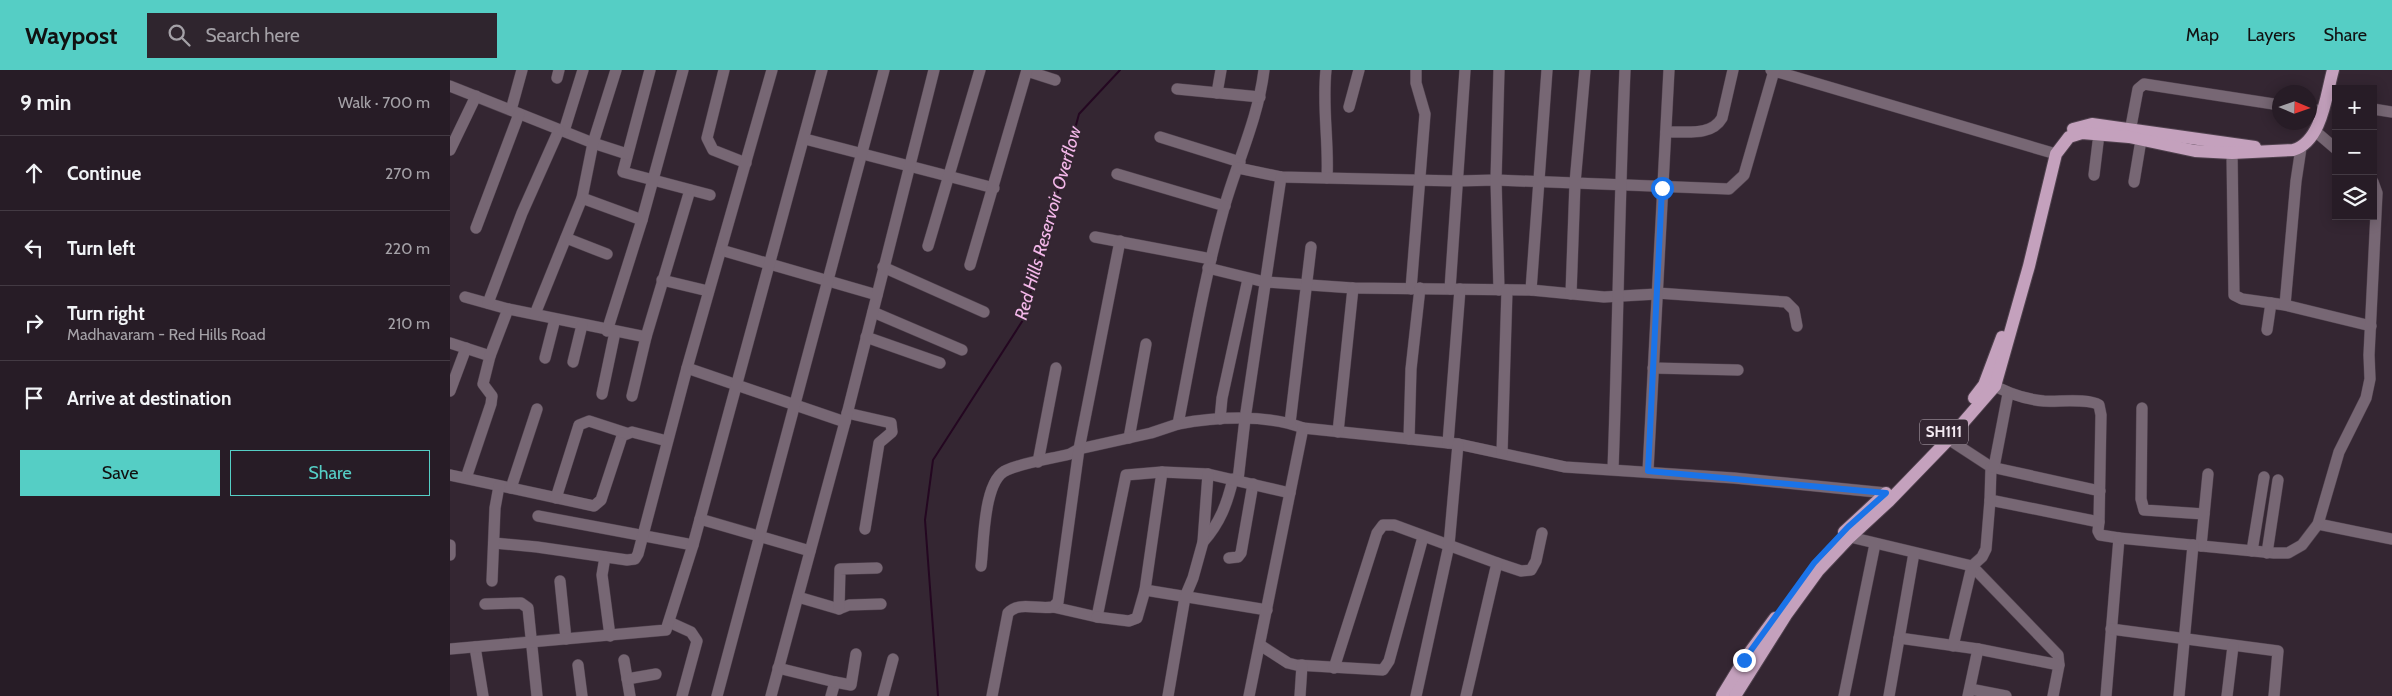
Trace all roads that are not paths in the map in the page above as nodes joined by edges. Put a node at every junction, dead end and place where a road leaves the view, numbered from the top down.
1 (522, 70) edge
2 (583, 70) edge
3 (616, 70) edge
4 (650, 70) edge
5 (683, 70) edge
6 (724, 70) edge
7 (772, 70) edge
8 (822, 70) edge
9 (884, 70) edge
10 (934, 70) edge
11 (980, 70) edge
12 (1027, 70) edge
13 (1221, 70) edge
14 (1264, 70) edge
15 (1326, 70) edge
16 (1359, 70) edge
17 (1416, 70) edge
18 (1465, 70) edge
19 (1500, 70) edge
20 (1547, 70) edge
21 (1585, 70) edge
22 (1625, 70) edge
23 (1669, 70) edge
24 (1733, 70) edge
25 (2333, 70) edge
26 (1773, 71) edge
27 (1055, 80) dead end
28 (450, 86) edge
29 (1177, 89) dead end
30 (1217, 93) junction
31 (476, 96) junction
32 (1260, 97) junction
33 (2272, 104) edge
34 (2323, 106) edge
35 (1349, 107) dead end
36 (2377, 110) edge
37 (515, 112) junction
38 (2392, 112) edge
39 (2082, 129) junction
40 (562, 130) junction
41 (2315, 131) junction
42 (1666, 132) junction
43 (2099, 134) junction
44 (2134, 136) junction
45 (1160, 137) dead end
46 (804, 139) junction
47 (593, 143) junction
48 (2332, 146) edge
49 (2302, 148) junction
50 (450, 150) edge
51 (2279, 150) junction
52 (2053, 153) junction
53 (2232, 153) junction
54 (628, 154) junction
55 (862, 154) junction
56 (746, 163) junction
57 (1239, 165) junction
58 (910, 167) junction
59 (1117, 174) dead end
60 (2094, 175) dead end
61 (948, 176) junction
62 (1281, 177) junction
63 (1327, 178) junction
64 (651, 180) junction
65 (1421, 180) junction
66 (1496, 180) junction
67 (1457, 181) junction
68 (1538, 182) junction
69 (2134, 182) dead end
70 (1576, 184) junction
71 (1620, 186) junction
72 (994, 188) junction
73 (1662, 188) junction
74 (690, 190) junction
75 (710, 195) dead end
76 (582, 198) junction
77 (1225, 206) junction
78 (642, 220) junction
79 (2376, 220) edge
80 (476, 228) dead end
81 (1095, 237) dead end
82 (566, 238) junction
83 (1120, 241) junction
84 (928, 246) dead end
85 (1311, 248) dead end
86 (721, 250) junction
87 (607, 254) dead end
88 (768, 264) junction
89 (1209, 264) junction
90 (970, 265) dead end
91 (883, 267) junction
92 (1248, 279) junction
93 (662, 280) junction
94 (828, 281) junction
95 (1265, 282) junction
96 (1305, 284) junction
97 (1353, 288) junction
98 (1415, 289) junction
99 (1455, 289) junction
100 (1503, 290) junction
101 (1531, 290) junction
102 (708, 291) junction
103 (1571, 294) junction
104 (1657, 294) junction
105 (877, 295) junction
106 (465, 297) dead end
107 (1619, 297) junction
108 (2271, 303) junction
109 (488, 304) junction
110 (2285, 305) junction
111 (508, 309) junction
112 (872, 312) junction
113 (984, 312) dead end
114 (535, 314) junction
115 (555, 319) junction
116 (582, 325) junction
117 (1797, 326) dead end
118 (2370, 326) junction
119 (2267, 330) dead end
120 (611, 331) junction
121 (646, 337) junction
122 (866, 337) junction
123 (450, 343) edge
124 (1146, 344) dead end
125 (466, 348) junction
126 (962, 350) dead end
127 (490, 356) junction
128 (545, 358) dead end
129 (573, 362) dead end
130 (940, 363) dead end
131 (687, 368) junction
132 (1056, 368) dead end
133 (1653, 368) junction
134 (1738, 370) dead end
135 (1991, 384) junction
136 (736, 386) junction
137 (450, 391) edge
138 (602, 394) dead end
139 (2008, 394) junction
140 (632, 396) dead end
141 (794, 405) junction
142 (537, 408) dead end
143 (2142, 408) dead end
144 (846, 417) junction
145 (1220, 418) junction
146 (1245, 419) junction
147 (1290, 423) junction
148 (1178, 424) junction
149 (1304, 428) junction
150 (1338, 432) junction
151 (626, 433) junction
152 (1945, 437) junction
153 (1129, 438) junction
154 (1409, 439) junction
155 (667, 441) junction
156 (1453, 443) junction
157 (1079, 449) junction
158 (1502, 453) junction
159 (1038, 462) junction
160 (1992, 467) junction
161 (1613, 470) junction
162 (1648, 471) junction
163 (1162, 472) junction
164 (1208, 474) junction
165 (2208, 474) dead end
166 (450, 475) edge
167 (2264, 477) dead end
168 (466, 478) junction
169 (1235, 479) junction
170 (2278, 480) dead end
171 (1253, 484) junction
172 (505, 487) junction
173 (2100, 491) junction
174 (1290, 494) junction
175 (550, 497) junction
176 (1888, 497) junction
177 (1990, 500) junction
178 (2204, 514) junction
179 (700, 520) junction
180 (2099, 522) junction
181 (2318, 524) junction
182 (865, 529) dead end
183 (1542, 533) dead end
184 (642, 534) junction
185 (759, 536) junction
186 (1423, 536) junction
187 (1850, 537) junction
188 (2119, 538) junction
189 (2392, 539) edge
190 (1202, 542) junction
191 (494, 543) junction
192 (1875, 544) junction
193 (450, 545) edge
194 (693, 545) junction
195 (1449, 545) junction
196 (2197, 546) junction
197 (810, 551) junction
198 (2252, 551) junction
199 (1914, 553) junction
200 (2267, 553) junction
201 (450, 555) edge
202 (605, 557) junction
203 (1228, 558) dead end
204 (1497, 562) junction
205 (982, 566) dead end
206 (1972, 566) junction
207 (878, 568) dead end
208 (492, 581) dead end
209 (560, 581) dead end
210 (1145, 590) junction
211 (1186, 596) junction
212 (798, 597) junction
213 (485, 604) dead end
214 (881, 604) dead end
215 (1053, 607) junction
216 (839, 609) junction
217 (1267, 610) junction
218 (1097, 617) junction
219 (669, 622) junction
220 (2112, 629) junction
221 (610, 636) junction
222 (1898, 638) junction
223 (2185, 638) junction
224 (566, 639) junction
225 (531, 642) junction
226 (1260, 645) junction
227 (1953, 646) junction
228 (2233, 646) junction
229 (476, 647) junction
230 (450, 649) edge
231 (1978, 649) junction
232 (856, 654) dead end
233 (893, 659) dead end
234 (624, 660) dead end
235 (578, 665) dead end
236 (1302, 665) junction
237 (2059, 665) junction
238 (778, 668) junction
239 (1334, 668) junction
240 (656, 674) dead end
241 (627, 679) junction
242 (835, 682) junction
243 (1969, 692) edge
244 (483, 696) edge
245 (537, 696) edge
246 (582, 696) edge
247 (630, 696) edge
248 (682, 696) edge
249 (717, 696) edge
250 (771, 696) edge
251 (831, 696) edge
252 (883, 696) edge
253 (992, 696) edge
254 (1168, 696) edge
255 (1249, 696) edge
256 (1300, 696) edge
257 (1416, 696) edge
258 (1466, 696) edge
259 (1722, 696) edge
260 (1735, 696) edge
261 (1844, 696) edge
262 (1889, 696) edge
263 (2006, 696) edge
264 (2053, 696) edge
265 (2106, 696) edge
266 (2179, 696) edge
267 (2227, 696) edge
268 (2274, 696) edge

1 - 37 street
2 - 40 street
3 - 47 street
4 - 54 street
5 - 64 street
6 - 56 street
7 - 56 street
8 - 46 street
9 - 55 street
10 - 58 street
11 - 61 street
12 - 27 street
12 - 72 street
13 - 30 street
14 - 32 street
15 - 63 street
16 - 35 street
17 - 65 street
18 - 67 street
19 - 66 street
20 - 68 street
21 - 70 street
22 - 71 street
23 - 42 street
24 - 42 street
25 - 34 main road
26 - 52 street
26 - 73 street
28 - 31 street
29 - 30 street
30 - 32 street
31 - 37 street
31 - 50 street
32 - 57 street
33 - 44 street
34 - 41 main road
36 - 38 street
37 - 40 street
37 - 80 street
39 - 43 main road
39 - 44 main road
39 - 52 main road, SH111
40 - 47 street
40 - 109 street
41 - 48 street
41 - 49 main road
42 - 73 street
43 - 44 main road
43 - 60 street
44 - 51 main road
44 - 53 main road
44 - 69 street
45 - 57 street
46 - 55 street
46 - 88 street
47 - 54 street
47 - 76 street
49 - 51 main road
49 - 110 street
51 - 53 main road
52 - 135 main road, SH111
53 - 108 street
54 - 64 street
55 - 58 street
55 - 94 street
56 - 86 street
57 - 62 street
57 - 77 street
58 - 61 street
58 - 91 street
59 - 77 street
61 - 72 street
61 - 84 street
62 - 63 street
62 - 95 street
63 - 65 street
64 - 74 street
64 - 78 street
65 - 67 street
65 - 98 street
66 - 67 street
66 - 68 street
66 - 100 street
67 - 99 street
68 - 70 street
68 - 101 street
70 - 71 street
70 - 103 street
71 - 73 street
71 - 107 street
72 - 90 street
73 - 104 street
74 - 75 street
74 - 93 street
76 - 78 street
76 - 82 street
77 - 89 street
78 - 120 street
79 - 118 street
81 - 83 street
82 - 87 street
82 - 114 street
83 - 89 street
83 - 157 street
85 - 96 street
86 - 88 street
86 - 102 street
88 - 94 street
88 - 136 street
89 - 92 street
89 - 148 street
91 - 105 street
91 - 113 street
92 - 95 street
92 - 145 street
93 - 102 street
93 - 121 street
94 - 105 street
94 - 141 street
95 - 96 street
95 - 146 street
96 - 97 street
96 - 147 street
97 - 98 street
97 - 150 street
98 - 99 street
98 - 154 street
99 - 100 street
99 - 156 street
100 - 101 street
100 - 158 street
101 - 103 street
102 - 131 street
103 - 107 street
104 - 107 street
104 - 117 street
104 - 133 street
105 - 112 street
106 - 109 street
107 - 161 street
108 - 110 street
108 - 119 street
109 - 111 street
110 - 118 street
111 - 114 street
111 - 127 street
112 - 122 street
112 - 126 street
114 - 115 street
115 - 116 street
115 - 128 street
116 - 120 street
116 - 129 street
118 - 181 street
120 - 121 street
120 - 138 street
121 - 140 street
122 - 130 street
122 - 144 street
123 - 125 street
124 - 153 street
125 - 127 street
125 - 137 street
127 - 168 street
131 - 136 street
131 - 155 street
132 - 159 street
133 - 134 street
133 - 162 street
135 - 139 street
135 - 152 main road, SH111
136 - 141 street
136 - 179 street
139 - 160 street
139 - 173 street
141 - 144 street
141 - 185 street
142 - 172 street
143 - 178 street
144 - 182 street
144 - 197 street
145 - 146 street
145 - 148 street
146 - 147 street
146 - 169 street
147 - 149 street
148 - 153 street
149 - 150 street
149 - 174 street
150 - 154 street
151 - 155 street
151 - 175 street
151 - 175 street
152 - 160 street
152 - 176 main road, SH111
153 - 157 street
154 - 156 street
155 - 184 street
156 - 158 street
156 - 195 street
157 - 159 street
157 - 215 street
158 - 161 street
159 - 205 street
160 - 173 street
160 - 177 street
161 - 162 street
162 - 176 street
163 - 164 street
163 - 210 street
163 - 218 street
164 - 169 street
164 - 190 street
165 - 178 street
166 - 168 street
167 - 198 street
168 - 172 street
169 - 171 street
169 - 190 street
170 - 200 street
171 - 174 street
171 - 203 street
172 - 175 street
172 - 191 street
173 - 180 street
174 - 217 street
175 - 184 street
176 - 187 main road, SH111
176 - 259 main road, SH111
177 - 180 street
177 - 206 street
178 - 196 street
179 - 185 street
179 - 194 street
180 - 188 street
181 - 189 street
181 - 200 street
183 - 204 street
184 - 194 street
184 - 202 street
185 - 197 street
185 - 249 street
186 - 195 street
186 - 239 street
186 - 239 street
187 - 192 street
187 - 260 main road, SH111
188 - 196 street
188 - 220 street
190 - 211 street
191 - 202 street
191 - 208 street
192 - 199 street
192 - 261 street
193 - 201 street
194 - 219 street
195 - 204 street
195 - 257 street
196 - 198 street
196 - 223 street
197 - 212 street
198 - 200 street
199 - 206 street
199 - 222 street
202 - 221 street
204 - 258 street
206 - 227 street
206 - 237 street
207 - 216 street
209 - 224 street
210 - 211 street
210 - 218 street
211 - 217 street
211 - 254 street
212 - 216 street
212 - 238 street
213 - 225 street
214 - 216 street
215 - 218 street
215 - 253 street
217 - 226 street
219 - 221 street
219 - 248 street
220 - 223 street
220 - 265 street
221 - 224 street
222 - 227 street
222 - 262 street
223 - 228 street
223 - 266 street
224 - 225 street
225 - 229 street
225 - 245 street
226 - 236 street
226 - 255 street
227 - 231 street
228 - 267 street
228 - 268 street
229 - 230 street
229 - 244 street
231 - 237 street
231 - 243 street
232 - 242 street
233 - 252 street
234 - 241 street
235 - 246 street
236 - 239 street
236 - 256 street
237 - 264 street
238 - 242 street
238 - 250 street
240 - 241 street
241 - 247 street
242 - 251 street
243 - 263 street

